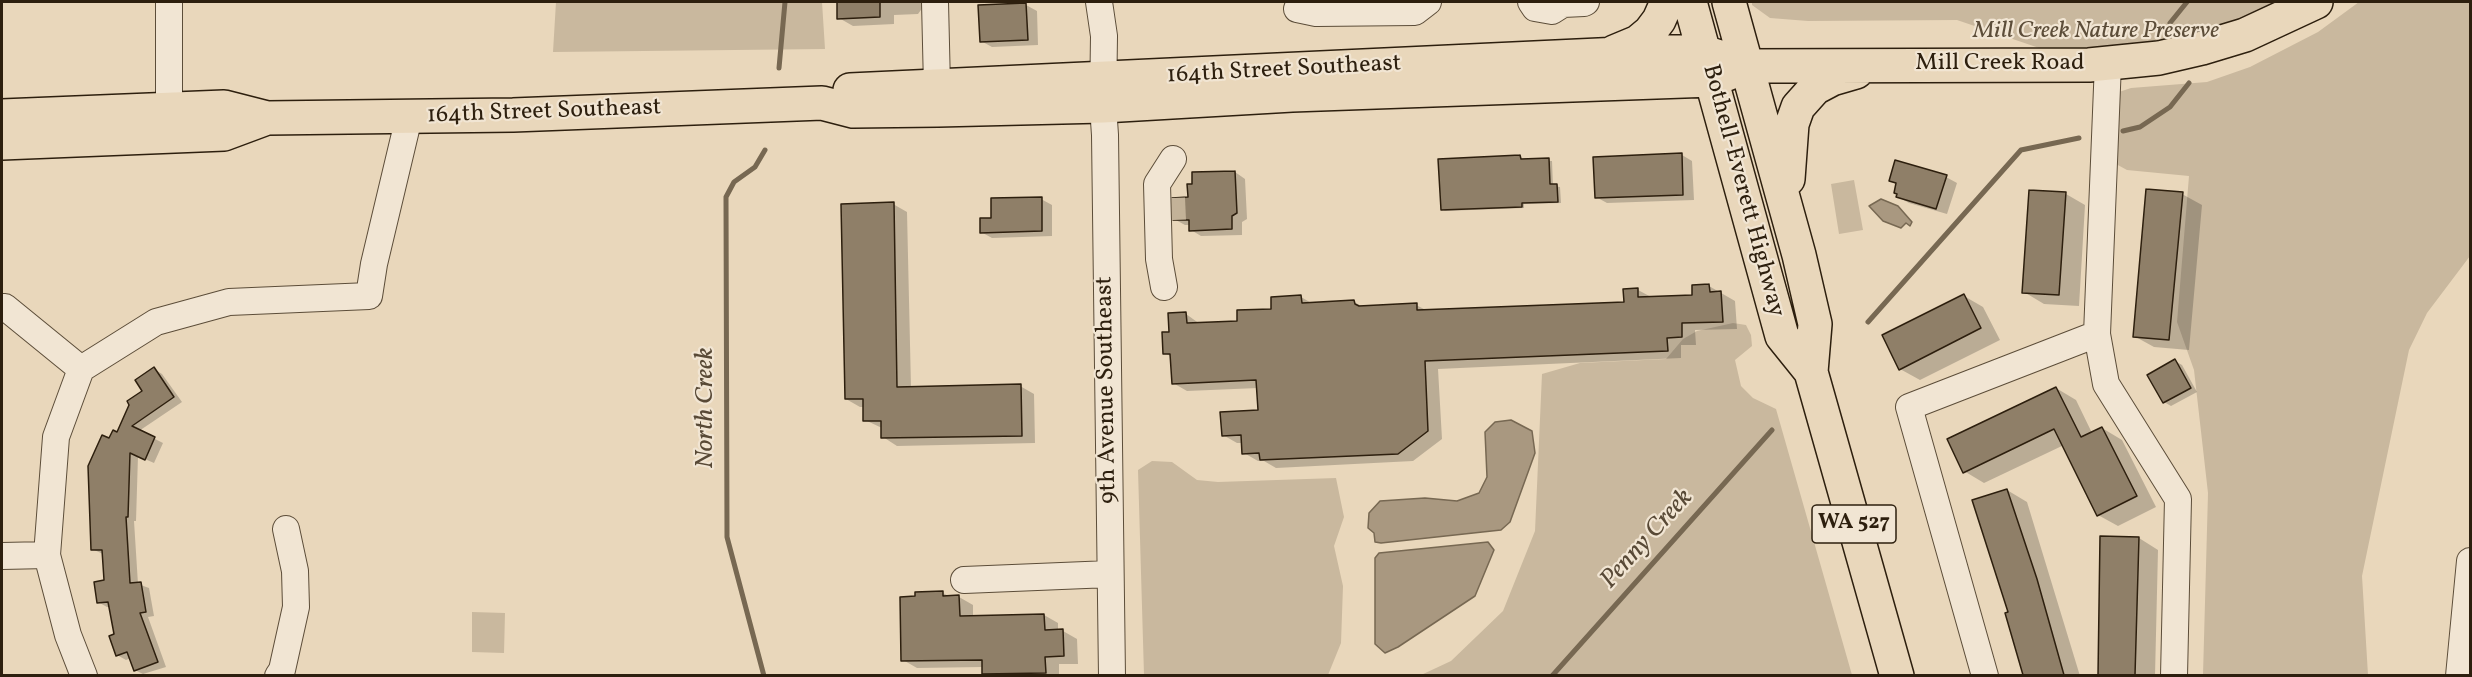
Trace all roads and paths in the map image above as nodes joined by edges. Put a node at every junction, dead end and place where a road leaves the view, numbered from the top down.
1 (169, 2) edge
2 (935, 2) edge
3 (1099, 2) edge
4 (1428, 2) edge
5 (1531, 2) edge
6 (1570, 2) edge
7 (1666, 2) edge
8 (1690, 2) edge
9 (1729, 2) edge
10 (2316, 2) edge
11 (1297, 9) dead end
12 (1596, 55) junction
13 (2108, 63) junction
14 (1896, 65) junction
15 (1708, 66) junction
16 (1747, 66) junction
17 (937, 86) junction
18 (1103, 92) junction
19 (822, 103) junction
20 (169, 109) junction
21 (2, 116) edge
22 (409, 117) junction
23 (267, 118) junction
24 (2, 143) edge
25 (1788, 215) junction
26 (1159, 259) junction
27 (1164, 287) dead end
28 (5, 307) dead end
29 (2097, 334) junction
30 (81, 369) junction
31 (1811, 372) junction
32 (286, 529) dead end
33 (47, 555) junction
34 (2, 556) edge
35 (2470, 561) edge
36 (1110, 574) junction
37 (964, 580) dead end
38 (84, 675) edge
39 (278, 675) edge
40 (1112, 675) edge
41 (1897, 675) edge
42 (1985, 675) edge
43 (2174, 675) edge
44 (2459, 675) edge

1 - 20 street
2 - 17 street
3 - 18 street, 9th Avenue Southeast
4 - 11 street
5 - 6 street
7 - 12 main road
8 - 15 main road, Bothell-Everett Highway / WA 527
9 - 16 main road, Bothell-Everett Highway / WA 527
10 - 13 main road, Mill Creek Road
12 - 15 main road, 164th Street Southeast
12 - 18 main road, 164th Street Southeast
13 - 14 main road, Mill Creek Road
13 - 29 street
14 - 16 main road, Mill Creek Road
14 - 25 main road
15 - 16 main road, Mill Creek Road
15 - 18 main road, 164th Street Southeast
15 - 31 main road, Bothell-Everett Highway / WA 527
16 - 25 main road, Bothell-Everett Highway / WA 527
17 - 18 main road, 164th Street Southeast
17 - 19 main road, 164th Street Southeast
18 - 19 main road, 164th Street Southeast
18 - 36 street, 9th Avenue Southeast
19 - 22 main road, 164th Street Southeast
20 - 21 main road, 164th Street Southeast
20 - 23 main road, 164th Street Southeast
22 - 23 main road, 164th Street Southeast
22 - 30 street
23 - 24 main road, 164th Street Southeast
25 - 31 main road, Bothell-Everett Highway / WA 527
26 - 26 street
26 - 27 street
28 - 30 street
29 - 42 street
29 - 43 street
30 - 33 street
31 - 41 main road, Bothell-Everett Highway / WA 527
32 - 39 street
33 - 34 street
33 - 38 street
35 - 44 street
36 - 37 street
36 - 40 street, 9th Avenue Southeast

